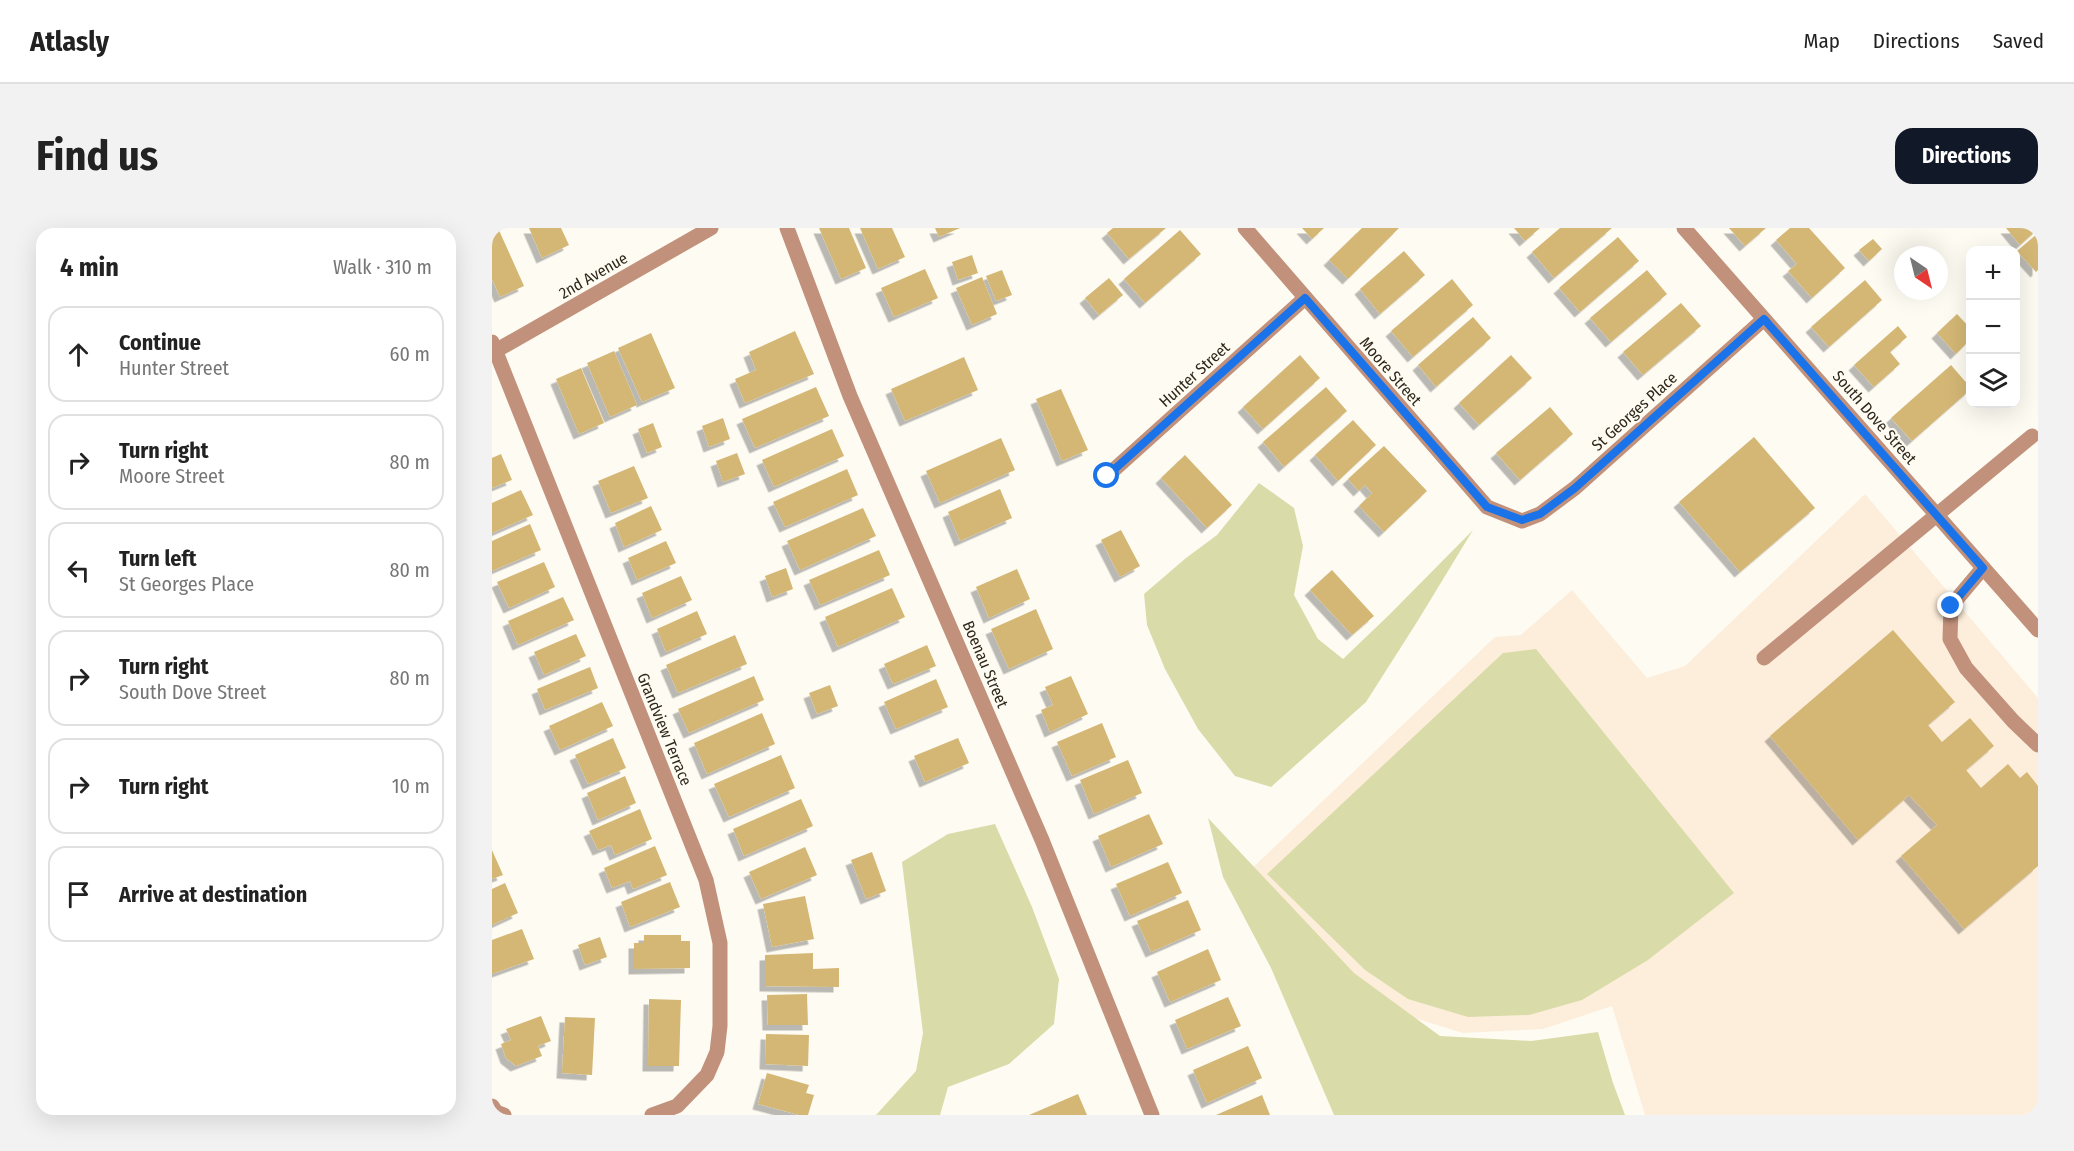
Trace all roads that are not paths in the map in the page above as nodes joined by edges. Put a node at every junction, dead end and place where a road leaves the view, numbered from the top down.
1 (711, 228) edge
2 (787, 228) edge
3 (1245, 228) edge
4 (1684, 228) edge
5 (1305, 298) junction
6 (1764, 319) junction
7 (493, 349) edge
8 (2032, 436) dead end
9 (1107, 476) dead end
10 (1937, 515) junction
11 (1522, 520) joint
12 (1983, 568) junction
13 (2038, 630) edge
14 (1764, 658) dead end
15 (2038, 746) edge
16 (492, 1106) edge
17 (504, 1115) edge
18 (652, 1115) edge
19 (1152, 1115) edge

1 - 7 street, 2nd Avenue
2 - 19 street, Boenau Street
3 - 5 street, Moore Street
4 - 6 street, South Dove Street
5 - 9 street, Hunter Street
5 - 11 street, Moore Street
6 - 10 street, South Dove Street
6 - 11 street, St Georges Place
7 - 18 street, Grandview Terrace
8 - 10 street
10 - 12 street, South Dove Street
10 - 14 street
12 - 13 street, South Dove Street
12 - 15 street
16 - 17 street

